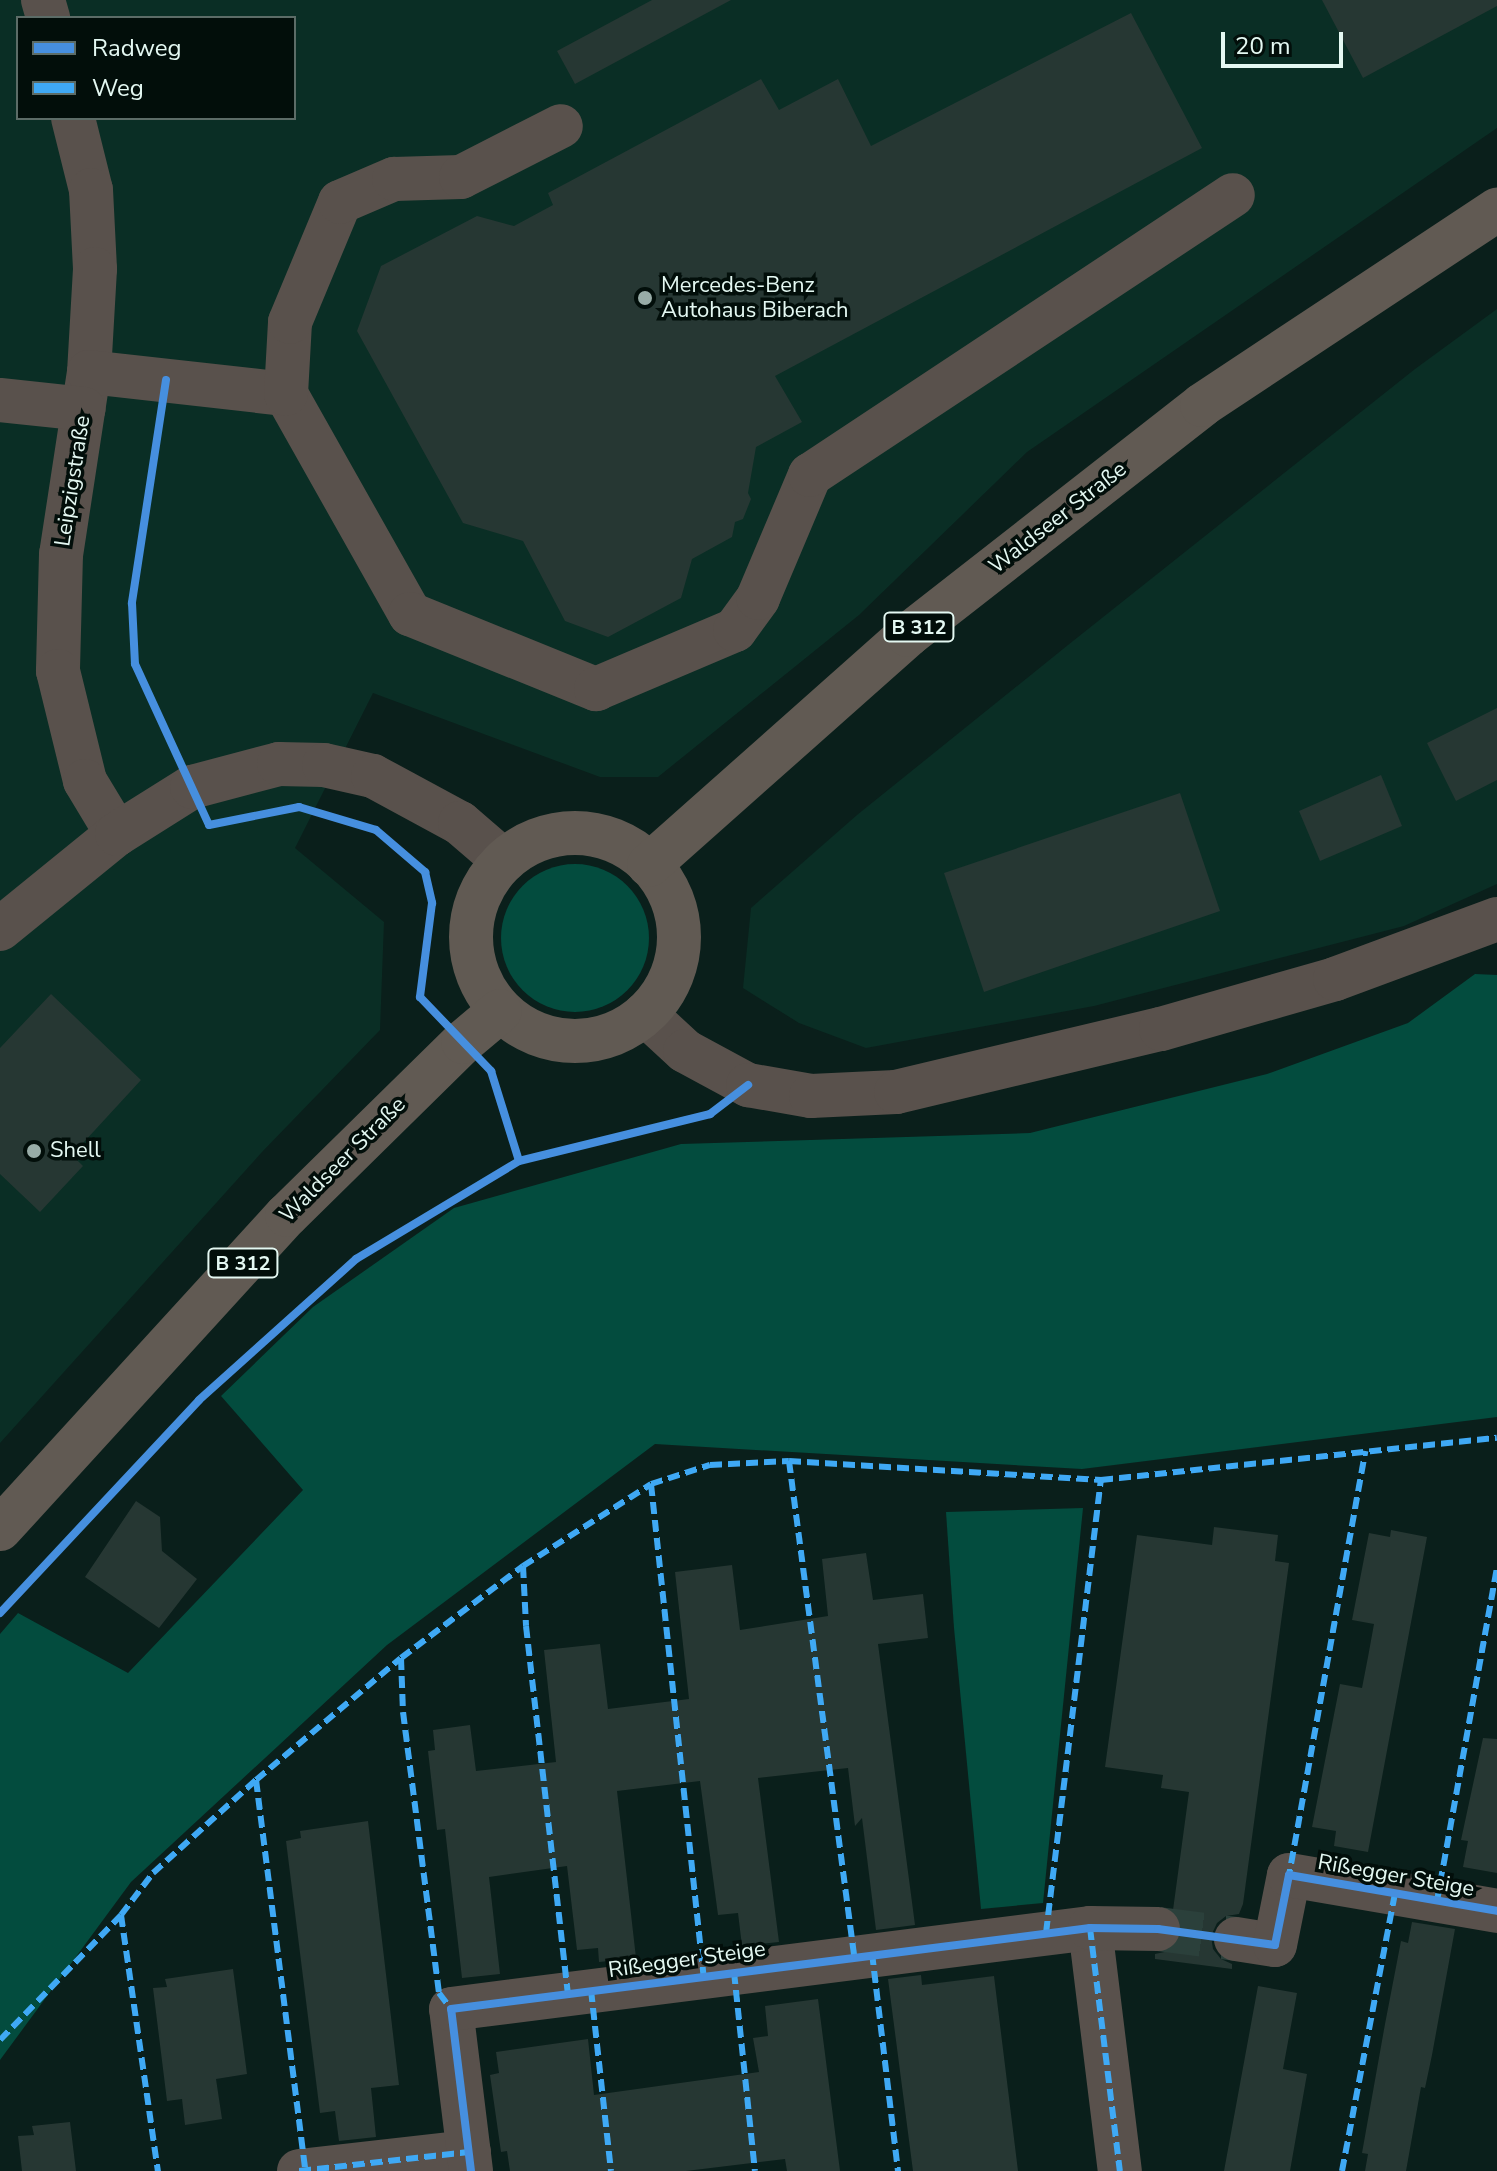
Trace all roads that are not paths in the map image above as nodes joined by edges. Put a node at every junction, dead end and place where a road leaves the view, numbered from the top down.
1 (74, 120) edge
2 (561, 126) dead end
3 (1233, 195) dead end
4 (1497, 210) edge
5 (86, 390) junction
6 (286, 394) junction
7 (0, 400) edge
8 (117, 834) junction
9 (504, 861) junction
10 (649, 865) junction
11 (1497, 919) edge
12 (0, 929) edge
13 (500, 1011) junction
14 (645, 1014) junction
15 (0, 1529) edge
16 (1497, 1911) edge
17 (1090, 1928) junction
18 (1158, 1929) tunnel mouth
19 (1236, 1939) tunnel mouth
20 (470, 2161) edge
21 (299, 2171) edge
22 (1120, 2171) edge

1 - 5 street, Leipzigstraße
2 - 6 street
3 - 6 street
4 - 10 main road, Waldseer Straße / B 312
5 - 6 street
5 - 7 street
5 - 8 street, Leipzigstraße
8 - 9 street
8 - 12 street
9 - 10 main road
9 - 13 main road
10 - 14 main road
11 - 14 street
13 - 14 main road
13 - 15 main road, Waldseer Straße / B 312
16 - 19 street, Rißegger Steige
17 - 18 street
17 - 20 street, Rißegger Steige
17 - 22 street
20 - 21 street, Rißegger Steige

